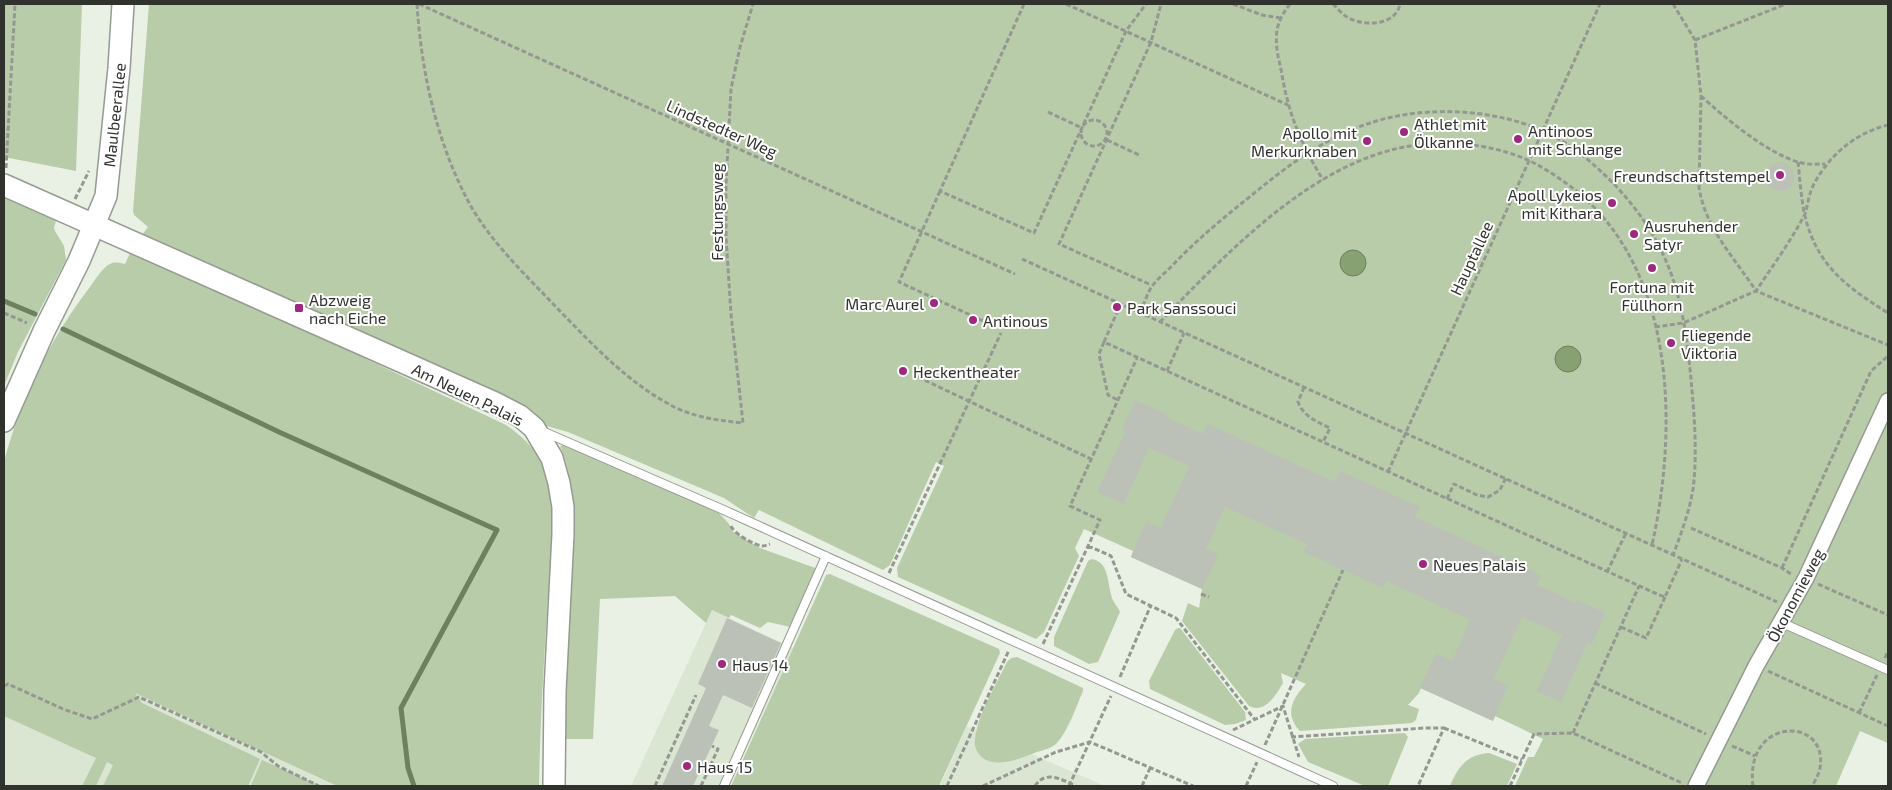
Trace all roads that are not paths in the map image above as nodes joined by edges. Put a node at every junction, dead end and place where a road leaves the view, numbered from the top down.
1 (123, 4) edge
2 (5, 179) edge
3 (94, 224) junction
4 (1888, 400) edge
5 (4, 421) edge
6 (534, 428) junction
7 (826, 556) junction
8 (1779, 621) junction
9 (1884, 668) edge
10 (554, 786) edge
11 (724, 786) edge
12 (1333, 786) edge
13 (1696, 786) edge

1 - 3 street, Maulbeerallee
2 - 3 street, Am Neuen Palais
3 - 5 street, Maulbeerallee
3 - 6 street, Am Neuen Palais
4 - 8 street, Ökonomieweg
6 - 7 lane
6 - 10 street, Am Neuen Palais
7 - 11 lane
7 - 12 lane
8 - 9 lane
8 - 13 street, Ökonomieweg

